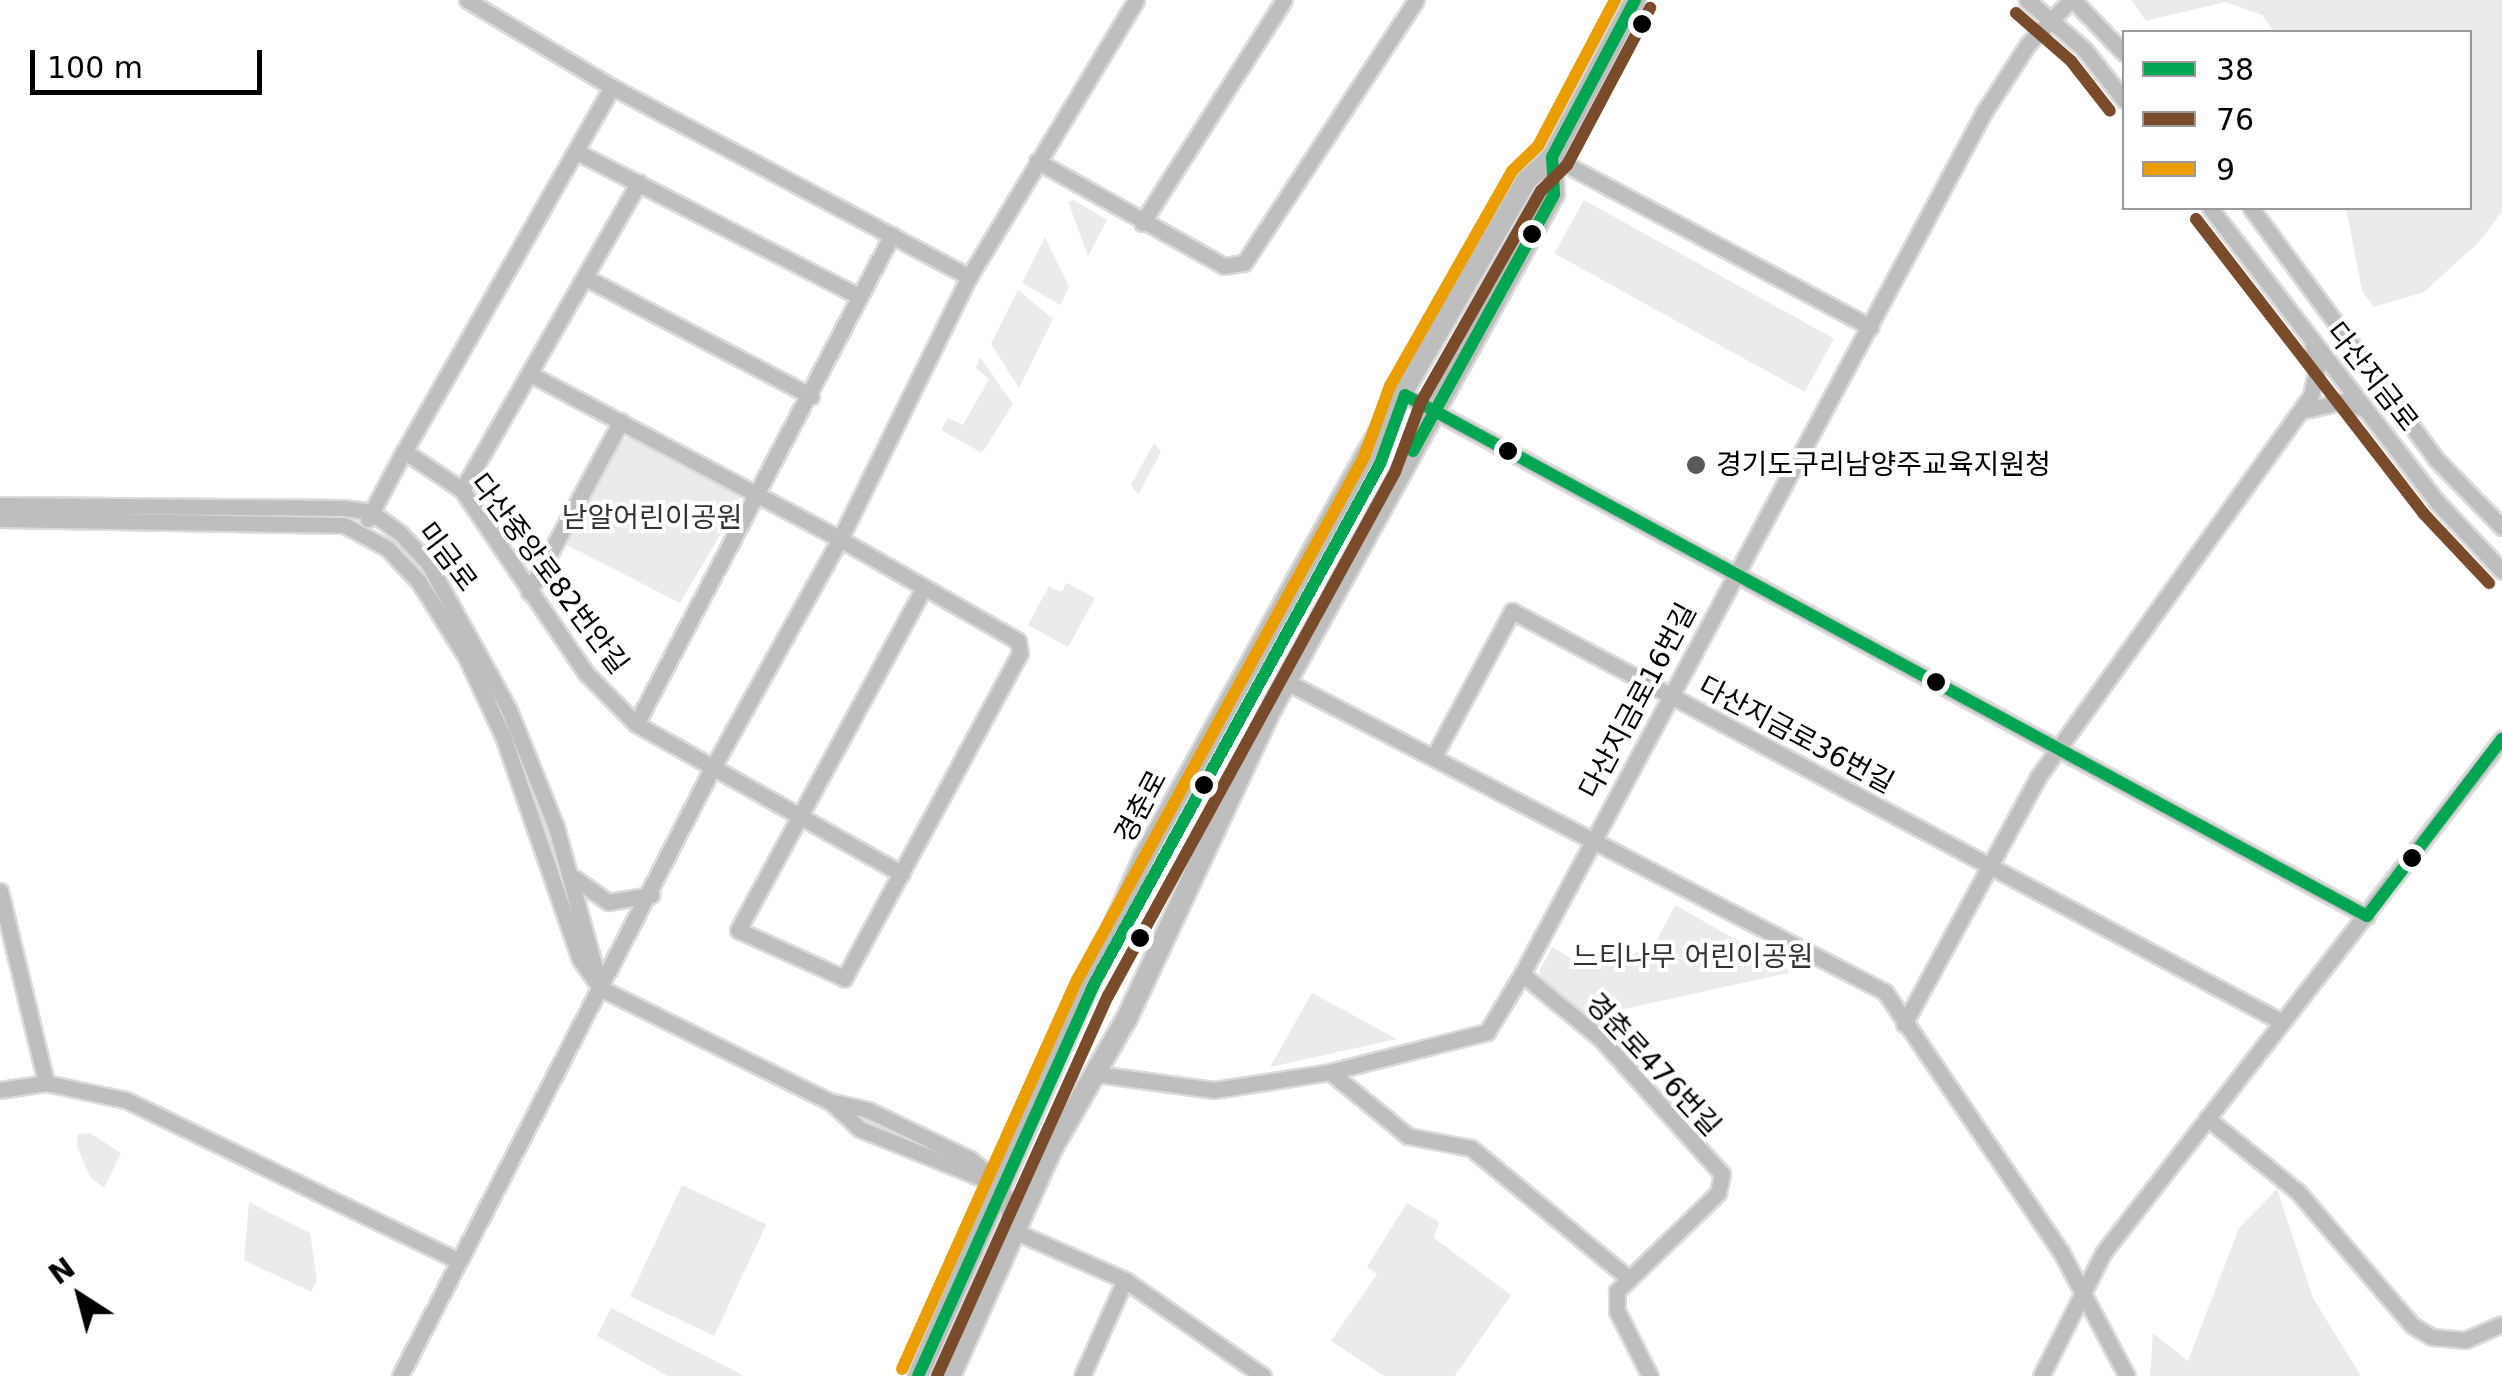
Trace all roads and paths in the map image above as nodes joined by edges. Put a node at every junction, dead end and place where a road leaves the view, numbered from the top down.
1 (467, 0) edge
2 (1136, 0) edge
3 (1284, 0) edge
4 (1416, 0) edge
5 (1635, 0) edge
6 (2027, 0) edge
7 (2072, 0) edge
8 (2051, 20) junction
9 (2122, 51) edge
10 (612, 88) junction
11 (2122, 98) edge
12 (576, 152) junction
13 (1552, 157) junction
14 (1037, 161) junction
15 (640, 182) junction
16 (2212, 210) edge
17 (2252, 210) edge
18 (1142, 223) junction
19 (892, 235) junction
20 (969, 277) junction
21 (588, 279) junction
22 (860, 296) junction
23 (1870, 327) junction
24 (2312, 341) junction
25 (532, 375) junction
26 (1405, 395) junction
27 (811, 396) junction
28 (2362, 408) junction
29 (2301, 411) junction
30 (1434, 412) junction
31 (621, 421) junction
32 (404, 451) junction
33 (462, 490) junction
34 (756, 496) junction
35 (0, 505) edge
36 (371, 512) junction
37 (0, 518) edge
38 (2502, 527) edge
39 (364, 532) junction
40 (840, 538) junction
41 (2502, 570) edge
42 (1734, 576) junction
43 (924, 588) junction
44 (529, 592) junction
45 (1287, 682) junction
46 (1668, 696) junction
47 (636, 724) junction
48 (2502, 740) edge
49 (2057, 750) junction
50 (1434, 756) junction
51 (713, 767) junction
52 (799, 820) junction
53 (1592, 838) junction
54 (1991, 868) junction
55 (902, 874) junction
56 (571, 876) junction
57 (0, 891) edge
58 (651, 895) junction
59 (2367, 916) junction
60 (1522, 974) junction
61 (600, 988) junction
62 (2282, 1022) junction
63 (1904, 1024) junction
64 (1330, 1072) junction
65 (1097, 1074) junction
66 (46, 1083) junction
67 (0, 1090) edge
68 (830, 1100) junction
69 (2207, 1118) junction
70 (1001, 1185) junction
71 (1014, 1231) junction
72 (456, 1260) junction
73 (1627, 1276) junction
74 (1125, 1280) junction
75 (2085, 1292) junction
76 (2502, 1324) edge
77 (955, 1374) edge
78 (400, 1376) edge
79 (918, 1376) edge
80 (1082, 1376) edge
81 (1264, 1376) edge
82 (1650, 1376) edge
83 (2041, 1376) edge
84 (2127, 1376) edge

1 - 10 street
2 - 14 street
3 - 18 street
4 - 18 street
5 - 13 main road, 경춘로
6 - 8 street
7 - 8 street, 다산지금로16번길
7 - 9 street
8 - 11 street
8 - 23 street, 다산지금로16번길
10 - 12 street
10 - 19 street
12 - 15 street
12 - 32 street
13 - 23 street
13 - 26 main road, 경춘로
13 - 30 main road, 경춘로
14 - 18 street
14 - 20 street
15 - 21 street
15 - 22 street
16 - 24 street, 다산지금로
17 - 38 street, 다산지금로
19 - 20 street
19 - 22 street
20 - 40 street
21 - 25 street
21 - 27 street
22 - 27 street
23 - 42 street, 다산지금로16번길
24 - 28 street, 다산지금로
24 - 29 street
25 - 31 street
25 - 33 street
26 - 30 street
26 - 70 main road, 경춘로
27 - 34 street
28 - 29 street
28 - 41 street, 다산지금로
29 - 49 street
30 - 42 street
30 - 45 main road, 경춘로
31 - 34 street
31 - 44 street
32 - 33 street, 다산중앙로82번안길
32 - 36 street
33 - 44 street, 다산중앙로82번안길
34 - 40 street
34 - 47 street
35 - 36 street
36 - 39 street
36 - 56 street, 미금로
37 - 39 street, 미금로
39 - 61 street, 미금로
40 - 43 street
40 - 51 street
42 - 46 street, 다산지금로16번길
42 - 49 street
43 - 52 street
43 - 55 street
44 - 47 street, 다산중앙로82번안길
45 - 50 street
45 - 65 main road, 경춘로
46 - 50 street, 다산지금로36번길
46 - 53 street, 다산지금로16번길
46 - 54 street, 다산지금로36번길
47 - 51 street, 다산중앙로82번안길
48 - 59 street
49 - 54 street
49 - 59 street
50 - 53 street
51 - 52 street, 다산중앙로82번안길
51 - 58 street
52 - 55 street, 다산중앙로82번안길
52 - 55 street
53 - 60 street
53 - 63 street, 다산지금로16번길
54 - 62 street, 다산지금로36번길
54 - 63 street
56 - 58 street
56 - 61 street, 미금로
57 - 66 street
58 - 61 street
59 - 62 street
60 - 64 street
60 - 73 street, 경춘로476번길
61 - 68 street
61 - 72 street
62 - 69 street
63 - 75 street, 다산지금로16번길
64 - 65 street
64 - 73 street
65 - 71 main road, 경춘로
66 - 67 street
66 - 72 street
68 - 70 street
68 - 70 street
69 - 75 street
69 - 76 street
70 - 71 street
70 - 79 main road, 경춘로
71 - 74 street
71 - 77 main road, 경춘로
72 - 78 street
73 - 82 street
74 - 80 street
74 - 81 street
75 - 83 street
75 - 84 street, 다산지금로16번길

